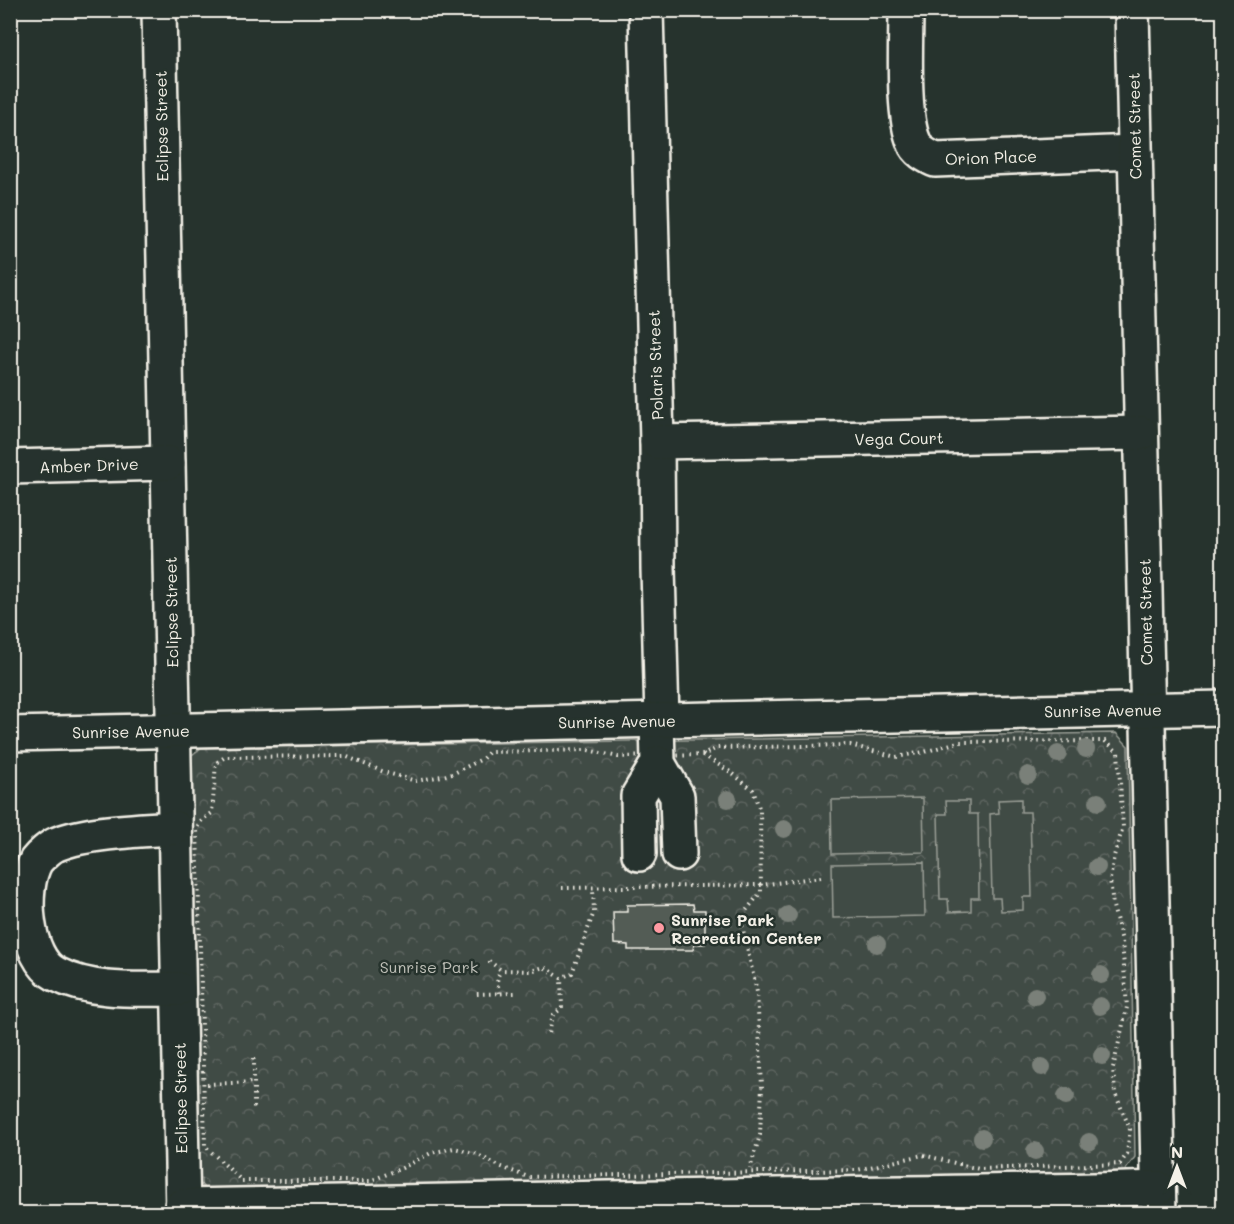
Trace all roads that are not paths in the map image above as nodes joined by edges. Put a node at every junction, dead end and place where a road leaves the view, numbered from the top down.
1 (159, 10) edge
2 (646, 10) edge
3 (906, 10) edge
4 (1132, 10) edge
5 (1135, 152) junction
6 (1141, 433) junction
7 (657, 442) junction
8 (168, 463) junction
9 (10, 467) edge
10 (1224, 708) edge
11 (1147, 709) junction
12 (659, 720) junction
13 (174, 730) junction
14 (10, 734) edge
15 (658, 759) junction
16 (175, 828) junction
17 (639, 854) dead end
18 (679, 854) dead end
19 (178, 989) junction
20 (1158, 1201) edge
21 (670, 1206) edge
22 (182, 1210) edge

1 - 8 street, Eclipse Street
2 - 7 street, Polaris Street
3 - 5 street, Orion Place
4 - 5 street, Comet Street
5 - 6 street, Comet Street
6 - 7 street, Vega Court
6 - 11 street, Comet Street
7 - 12 street, Polaris Street
8 - 9 street, Amber Drive
8 - 13 street, Eclipse Street
10 - 11 street, Sunrise Avenue
11 - 12 street, Sunrise Avenue
11 - 20 street, Comet Street
12 - 13 street, Sunrise Avenue
12 - 15 street, Polaris Street
13 - 14 street, Sunrise Avenue
13 - 16 street, Eclipse Street
15 - 17 street
15 - 18 street
16 - 19 street, Eclipse Street
16 - 19 street
19 - 22 street, Eclipse Street
20 - 21 street
21 - 22 street

